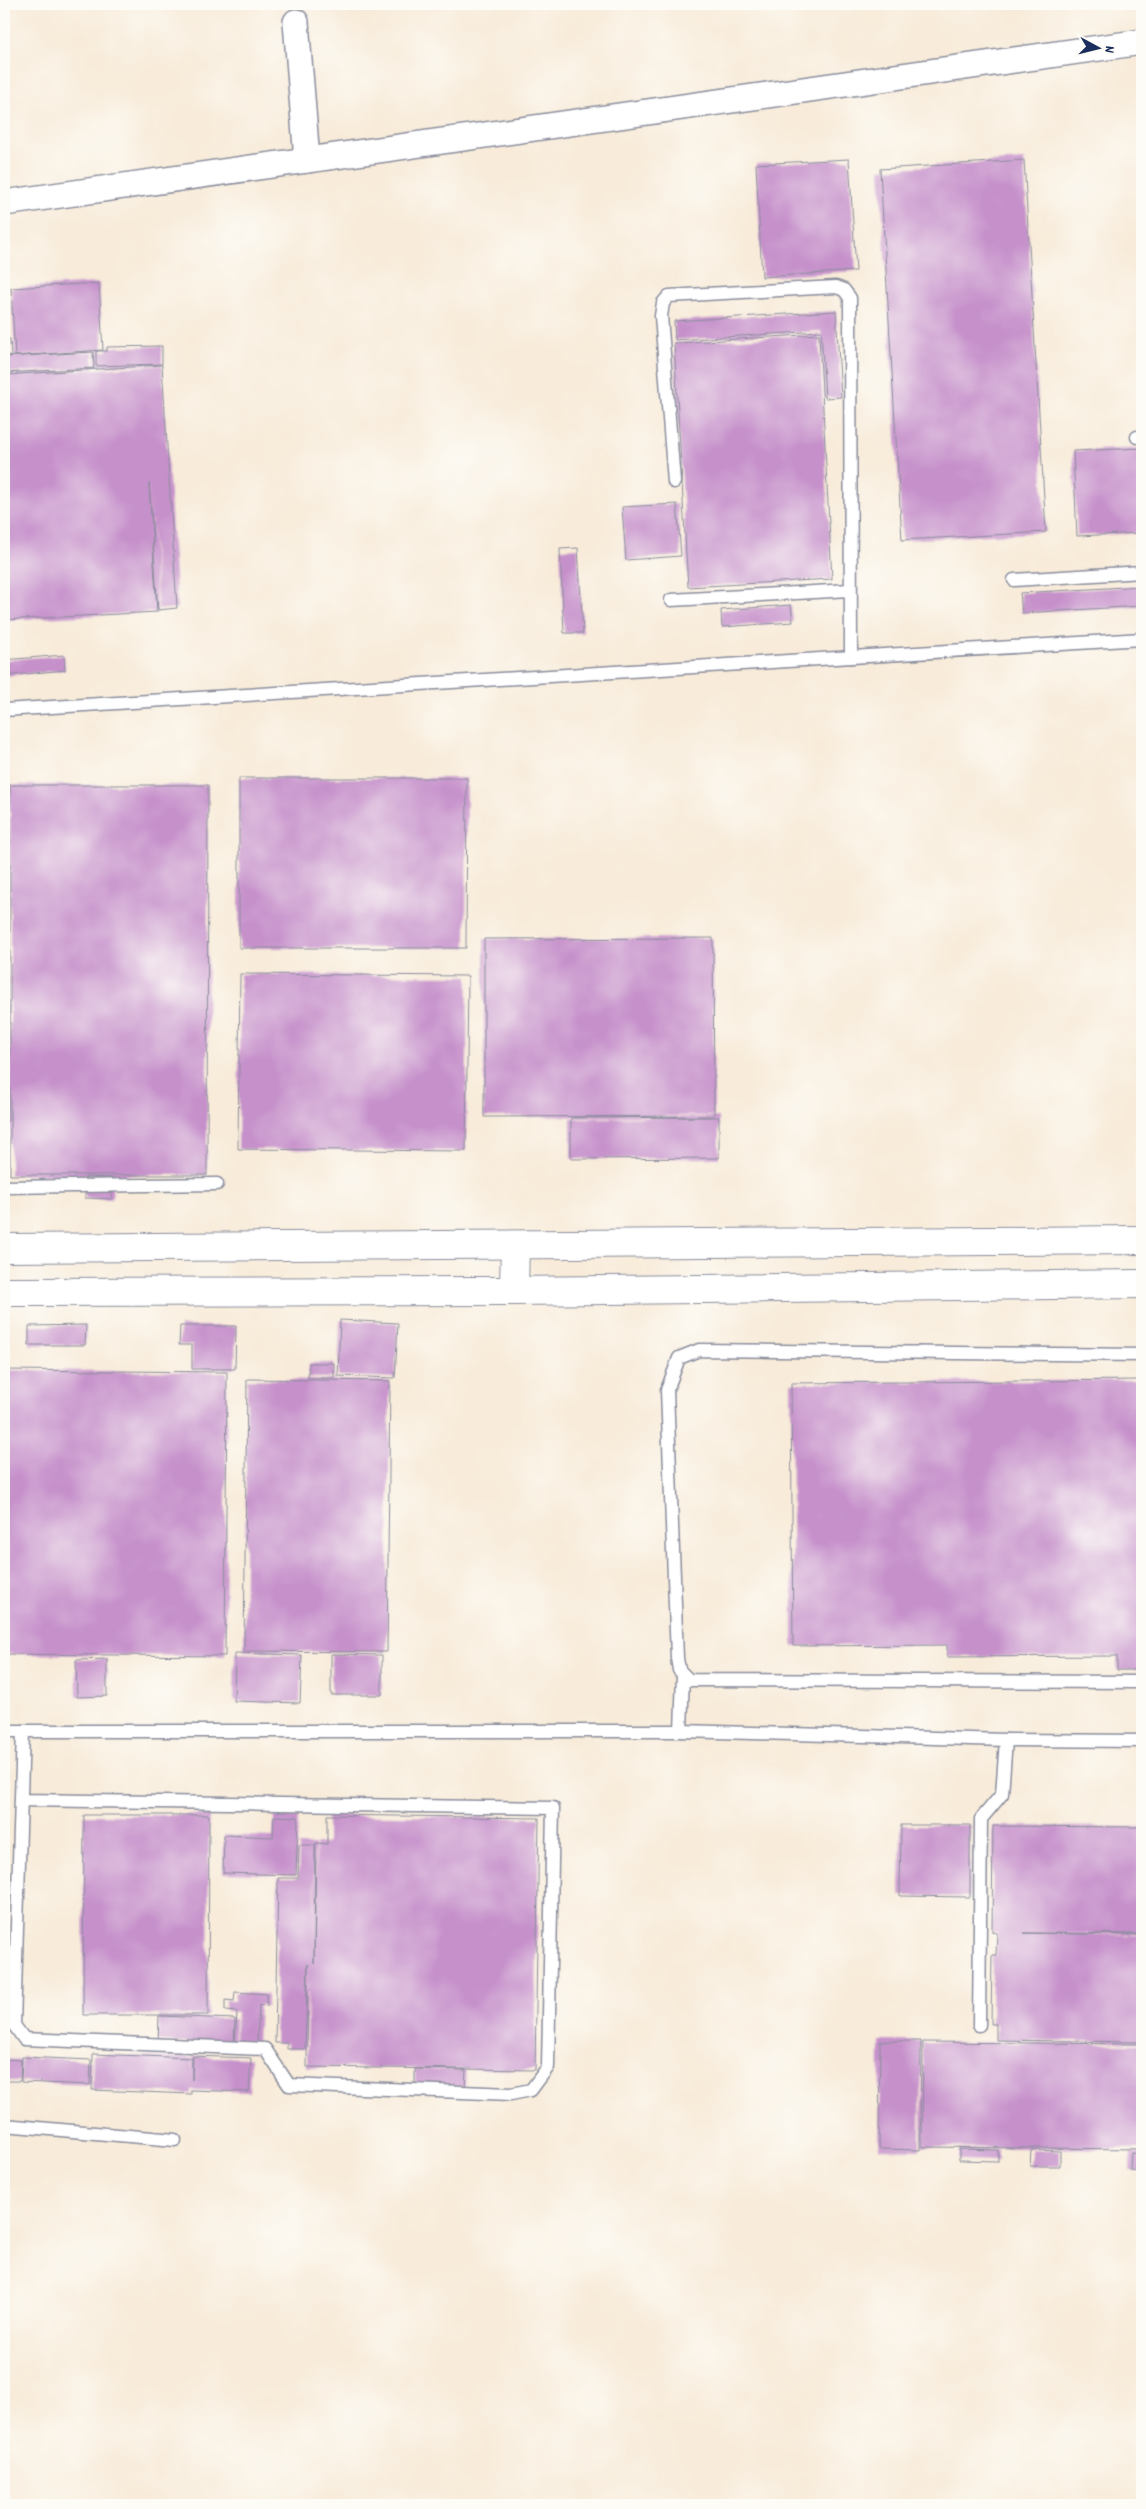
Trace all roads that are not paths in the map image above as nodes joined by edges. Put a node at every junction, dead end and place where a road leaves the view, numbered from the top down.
1 (296, 22) dead end
2 (1142, 42) edge
3 (307, 160) junction
4 (4, 203) edge
5 (674, 482) dead end
6 (1142, 572) edge
7 (1014, 580) dead end
8 (850, 590) junction
9 (670, 600) dead end
10 (1142, 638) edge
11 (851, 657) junction
12 (4, 710) edge
13 (216, 1184) dead end
14 (4, 1187) edge
15 (1142, 1240) edge
16 (514, 1245) junction
17 (4, 1248) edge
18 (1142, 1284) edge
19 (514, 1291) junction
20 (4, 1292) edge
21 (1142, 1355) edge
22 (683, 1676) junction
23 (1142, 1682) edge
24 (4, 1731) edge
25 (23, 1731) junction
26 (681, 1732) junction
27 (1006, 1740) junction
28 (1142, 1741) edge
29 (22, 1800) junction
30 (979, 2025) dead end
31 (4, 2125) edge
32 (174, 2140) dead end

1 - 3 street
2 - 3 street
3 - 4 street
5 - 8 lane
6 - 7 lane
8 - 9 lane
8 - 11 lane
10 - 11 lane
11 - 12 lane
13 - 14 lane
15 - 16 street
16 - 17 street
16 - 19 street
18 - 19 street
19 - 20 street
21 - 22 lane
22 - 23 lane
22 - 26 lane
24 - 25 lane
25 - 26 lane
25 - 29 lane
26 - 27 lane
27 - 28 lane
27 - 30 lane
29 - 29 lane
31 - 32 lane

